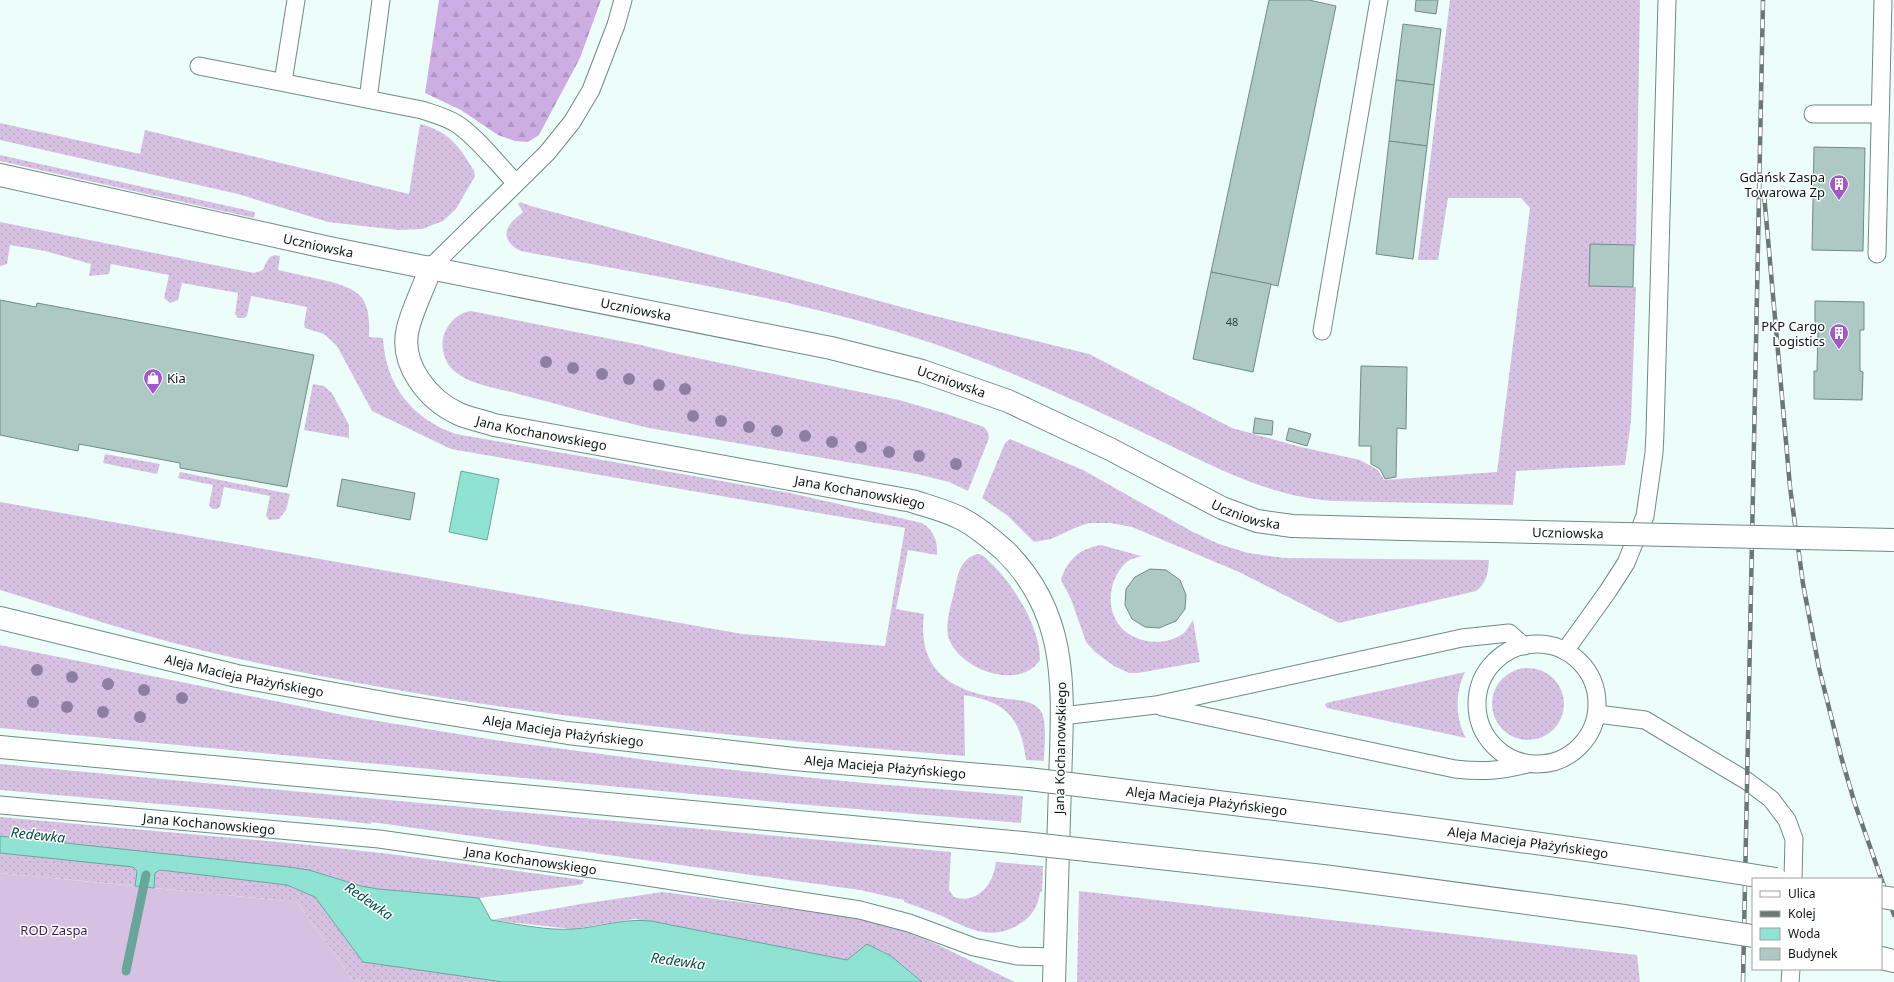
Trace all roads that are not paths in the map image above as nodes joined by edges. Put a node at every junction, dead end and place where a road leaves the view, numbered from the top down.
1 (296, 0) edge
2 (382, 0) edge
3 (623, 0) edge
4 (1379, 0) edge
5 (1667, 0) edge
6 (1883, 0) edge
7 (199, 66) dead end
8 (282, 82) junction
9 (368, 99) junction
10 (1813, 114) dead end
11 (1880, 114) junction
12 (0, 176) edge
13 (516, 183) junction
14 (1877, 254) dead end
15 (431, 268) junction
16 (1322, 331) dead end
17 (1894, 540) edge
18 (0, 618) edge
19 (1524, 646) junction
20 (1565, 651) junction
21 (1156, 705) junction
22 (1597, 714) junction
23 (1062, 716) junction
24 (0, 747) edge
25 (1526, 764) junction
26 (0, 805) edge
27 (1770, 878) edge
28 (1793, 878) edge
29 (1882, 897) edge
30 (1894, 899) edge
31 (1752, 936) edge
32 (1055, 957) junction
33 (1882, 958) edge
34 (1894, 961) edge
35 (1791, 970) edge
36 (1054, 982) edge
37 (1790, 982) edge

1 - 8 lane
2 - 9 lane
3 - 13 lane
4 - 16 lane
5 - 20 lane
6 - 11 lane
7 - 8 lane
8 - 9 lane
9 - 13 lane
10 - 11 lane
11 - 14 lane
12 - 15 main road, Uczniowska
13 - 15 lane
15 - 17 main road, Uczniowska, bridge
15 - 23 main road, Jana Kochanowskiego
18 - 27 main road, Aleja Macieja Płażyńskiego, bridge
19 - 20 lane
19 - 21 lane
19 - 25 lane
20 - 22 lane
21 - 23 lane
21 - 25 lane
22 - 25 lane
22 - 28 lane
23 - 32 main road, Jana Kochanowskiego
24 - 31 main road, bridge
26 - 32 lane, Jana Kochanowskiego
29 - 30 main road, bridge
32 - 36 main road, Jana Kochanowskiego
33 - 34 main road
35 - 37 lane

